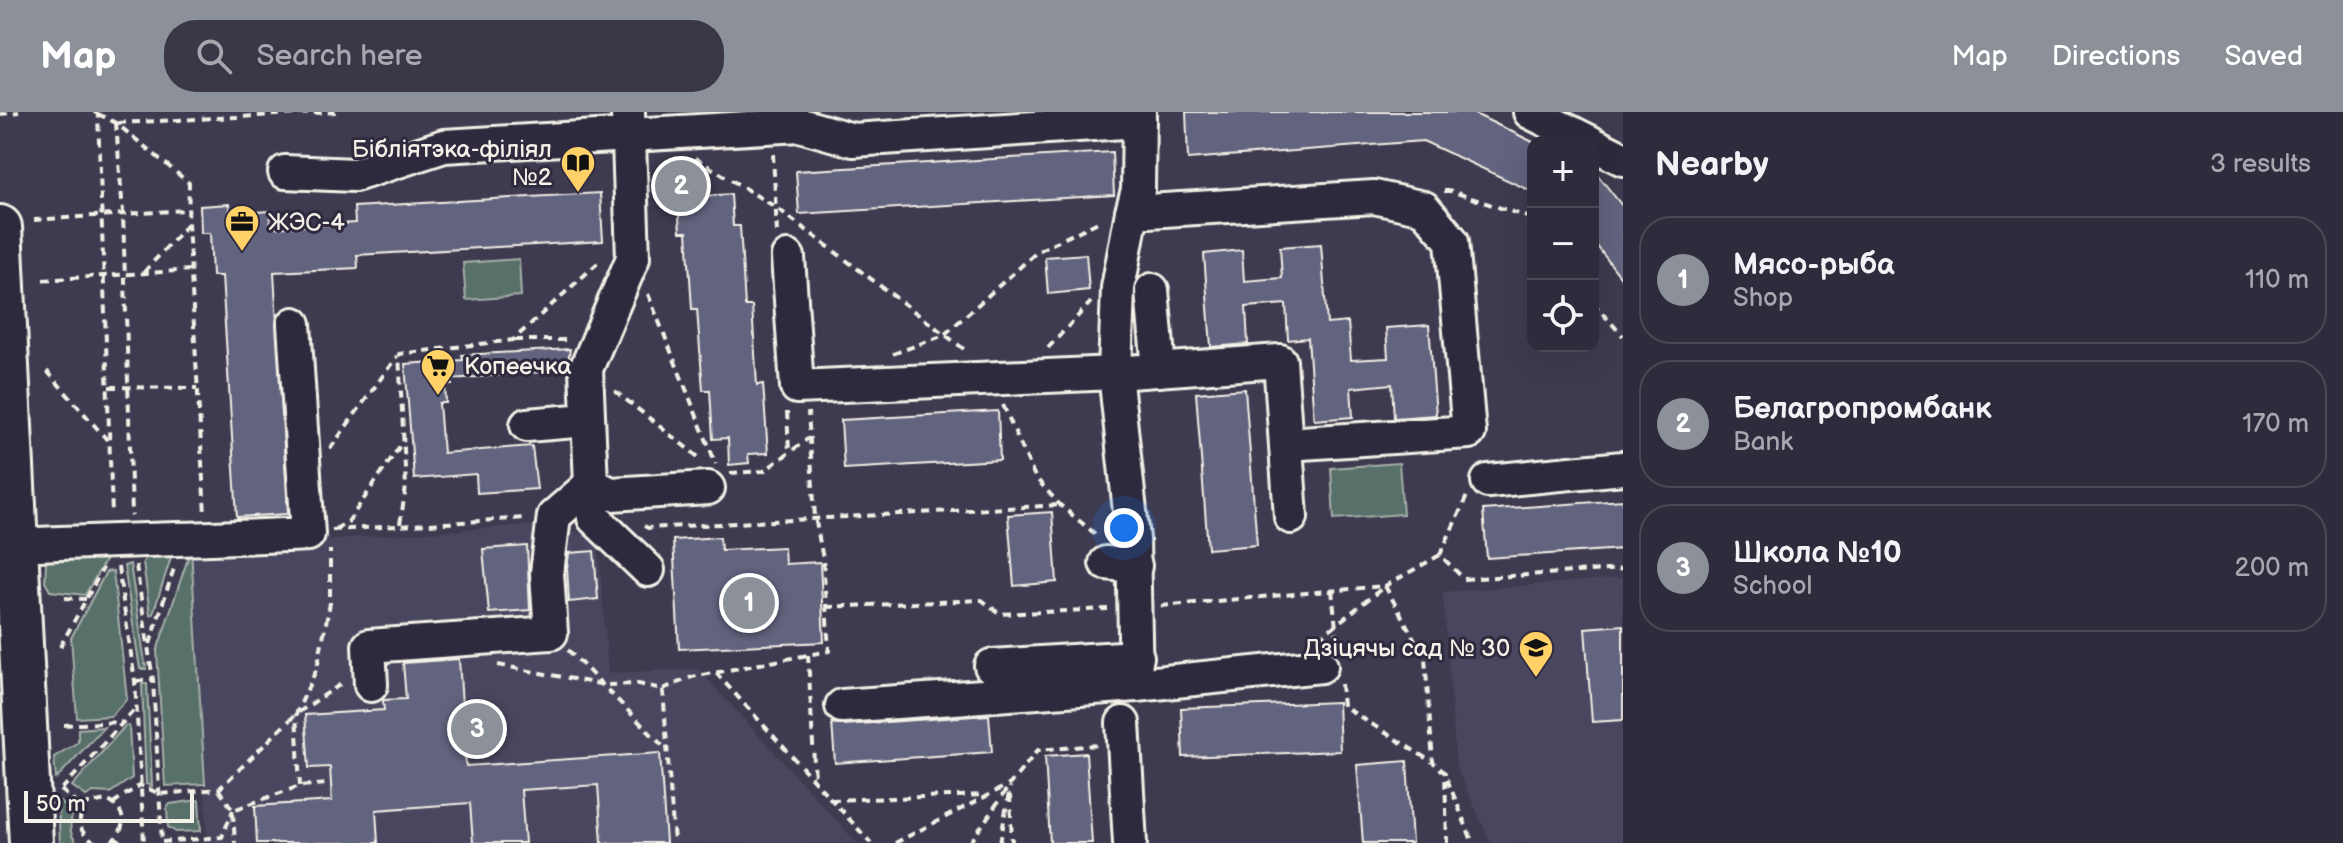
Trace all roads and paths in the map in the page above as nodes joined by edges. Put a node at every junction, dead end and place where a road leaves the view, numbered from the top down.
1 (19, 112) edge
2 (336, 112) edge
3 (1530, 112) edge
4 (96, 113) edge
5 (0, 114) edge
6 (1139, 116) edge
7 (116, 123) junction
8 (629, 123) edge
9 (1605, 144) edge
10 (772, 148) dead end
11 (701, 153) dead end
12 (688, 154) junction
13 (285, 172) dead end
14 (650, 179) dead end
15 (777, 208) junction
16 (188, 210) junction
17 (123, 213) junction
18 (101, 215) junction
19 (1118, 215) junction
20 (17, 223) edge
21 (188, 223) junction
22 (633, 246) junction
23 (788, 257) joint
24 (191, 270) junction
25 (144, 272) junction
26 (124, 275) junction
27 (103, 277) junction
28 (43, 280) dead end
29 (1152, 290) dead end
30 (1095, 298) dead end
31 (1599, 310) edge
32 (294, 324) dead end
33 (944, 335) junction
34 (1623, 336) edge
35 (513, 340) junction
36 (1047, 348) dead end
37 (399, 354) junction
38 (890, 356) dead end
39 (586, 369) junction
40 (1159, 370) junction
41 (47, 371) dead end
42 (1115, 373) junction
43 (992, 378) junction
44 (128, 386) junction
45 (109, 387) junction
46 (808, 387) junction
47 (197, 388) junction
48 (587, 420) junction
49 (527, 425) dead end
50 (809, 438) junction
51 (404, 440) junction
52 (110, 442) junction
53 (1286, 444) junction
54 (6, 456) edge
55 (1623, 468) edge
56 (714, 481) junction
57 (1488, 481) joint
58 (591, 484) junction
59 (303, 488) junction
60 (1060, 505) junction
61 (527, 517) dead end
62 (815, 517) junction
63 (1291, 517) dead end
64 (638, 523) dead end
65 (400, 524) junction
66 (318, 526) junction
67 (194, 531) junction
68 (16, 545) junction
69 (121, 547) junction
70 (1440, 555) junction
71 (1125, 556) junction
72 (1623, 569) edge
73 (648, 570) dead end
74 (1385, 586) junction
75 (1332, 590) junction
76 (65, 598) dead end
77 (86, 599) junction
78 (826, 607) junction
79 (1136, 608) junction
80 (1336, 622) junction
81 (551, 633) junction
82 (60, 647) dead end
83 (149, 647) junction
84 (808, 655) junction
85 (497, 665) dead end
86 (991, 666) dead end
87 (1322, 666) junction
88 (11, 669) edge
89 (1136, 671) junction
90 (716, 673) junction
91 (371, 675) joint
92 (153, 680) junction
93 (135, 681) junction
94 (605, 685) junction
95 (663, 689) junction
96 (842, 706) dead end
97 (136, 708) junction
98 (296, 714) junction
99 (121, 722) junction
100 (1123, 723) joint
101 (64, 725) dead end
102 (667, 750) junction
103 (1433, 762) junction
104 (1445, 773) junction
105 (815, 782) junction
106 (329, 784) dead end
107 (1010, 784) junction
108 (140, 785) junction
109 (300, 786) junction
110 (219, 789) junction
111 (160, 794) junction
112 (987, 795) junction
113 (831, 800) junction
114 (113, 803) junction
115 (83, 808) junction
116 (233, 810) junction
117 (113, 841) edge
118 (31, 843) edge
119 (96, 843) edge
120 (123, 843) edge
121 (144, 843) edge
122 (161, 843) edge
123 (235, 843) edge
124 (674, 843) edge
125 (871, 843) edge
126 (895, 843) edge
127 (970, 843) edge
128 (1000, 843) edge
129 (1012, 843) edge
130 (1130, 843) edge
131 (1447, 843) edge
132 (1473, 843) edge

1 - 5 path
2 - 7 path
3 - 9 lane
4 - 7 path
4 - 18 path
6 - 8 lane
6 - 19 lane
7 - 16 path
7 - 17 path
8 - 13 lane
8 - 22 lane
10 - 15 path
11 - 12 path
12 - 14 path
12 - 15 path
15 - 23 path
15 - 33 path
16 - 17 path
16 - 21 path
17 - 18 path
17 - 26 path
18 - 20 path
18 - 27 path
19 - 33 path
19 - 42 lane
19 - 53 lane
20 - 54 main road
21 - 24 path
21 - 25 path
22 - 35 path
22 - 39 lane
22 - 56 path
23 - 46 lane
24 - 25 path
24 - 47 path
25 - 26 path
26 - 27 path
26 - 44 path
27 - 28 path
27 - 45 path
29 - 40 lane
30 - 36 path
31 - 34 path
32 - 59 lane
33 - 38 path
33 - 43 path
35 - 37 path
35 - 39 path
37 - 51 path
37 - 59 path
39 - 48 lane
39 - 56 path
40 - 42 lane
40 - 53 lane
41 - 52 path
42 - 43 lane
42 - 71 lane
43 - 46 lane
43 - 60 path
44 - 45 path
44 - 47 path
44 - 69 path
45 - 52 path
46 - 50 path
47 - 67 path
48 - 49 lane
48 - 58 lane
50 - 56 path
50 - 62 path
51 - 65 path
51 - 66 path
52 - 69 path
53 - 63 lane
54 - 68 main road
55 - 57 lane
56 - 58 lane
57 - 70 path
58 - 73 lane
58 - 81 lane
59 - 66 lane
60 - 62 path
60 - 71 path
61 - 65 path
62 - 64 path
62 - 78 path
65 - 66 path
66 - 67 lane
66 - 98 path
67 - 69 lane
67 - 83 path
68 - 69 lane
68 - 88 main road
69 - 77 path
69 - 83 path
69 - 93 path
70 - 72 path
70 - 74 path
71 - 79 lane
74 - 75 path
74 - 80 path
74 - 103 path
75 - 79 path
75 - 80 path
76 - 77 path
77 - 82 path
78 - 79 path
78 - 84 path
79 - 89 lane
80 - 87 path
80 - 87 path
81 - 91 lane
81 - 94 path
83 - 92 path
84 - 90 path
84 - 105 path
85 - 94 path
86 - 89 lane
87 - 89 lane
87 - 103 path
88 - 118 main road
89 - 96 lane
90 - 95 path
90 - 105 path
91 - 98 path
92 - 93 path
92 - 111 path
93 - 97 path
94 - 95 path
94 - 102 path
95 - 102 path
97 - 99 path
97 - 108 path
98 - 109 path
98 - 110 path
99 - 101 path
99 - 115 path
100 - 107 path
100 - 130 lane
102 - 124 path
103 - 104 path
104 - 131 path
104 - 132 path
105 - 113 path
106 - 109 path
107 - 112 path
107 - 127 path
107 - 128 path
107 - 129 path
108 - 111 path
108 - 114 path
108 - 121 path
109 - 116 path
110 - 111 path
110 - 116 path
111 - 122 path
112 - 113 path
112 - 126 path
113 - 125 path
114 - 115 path
114 - 117 path
115 - 119 path
116 - 122 path
116 - 123 path
117 - 120 path

